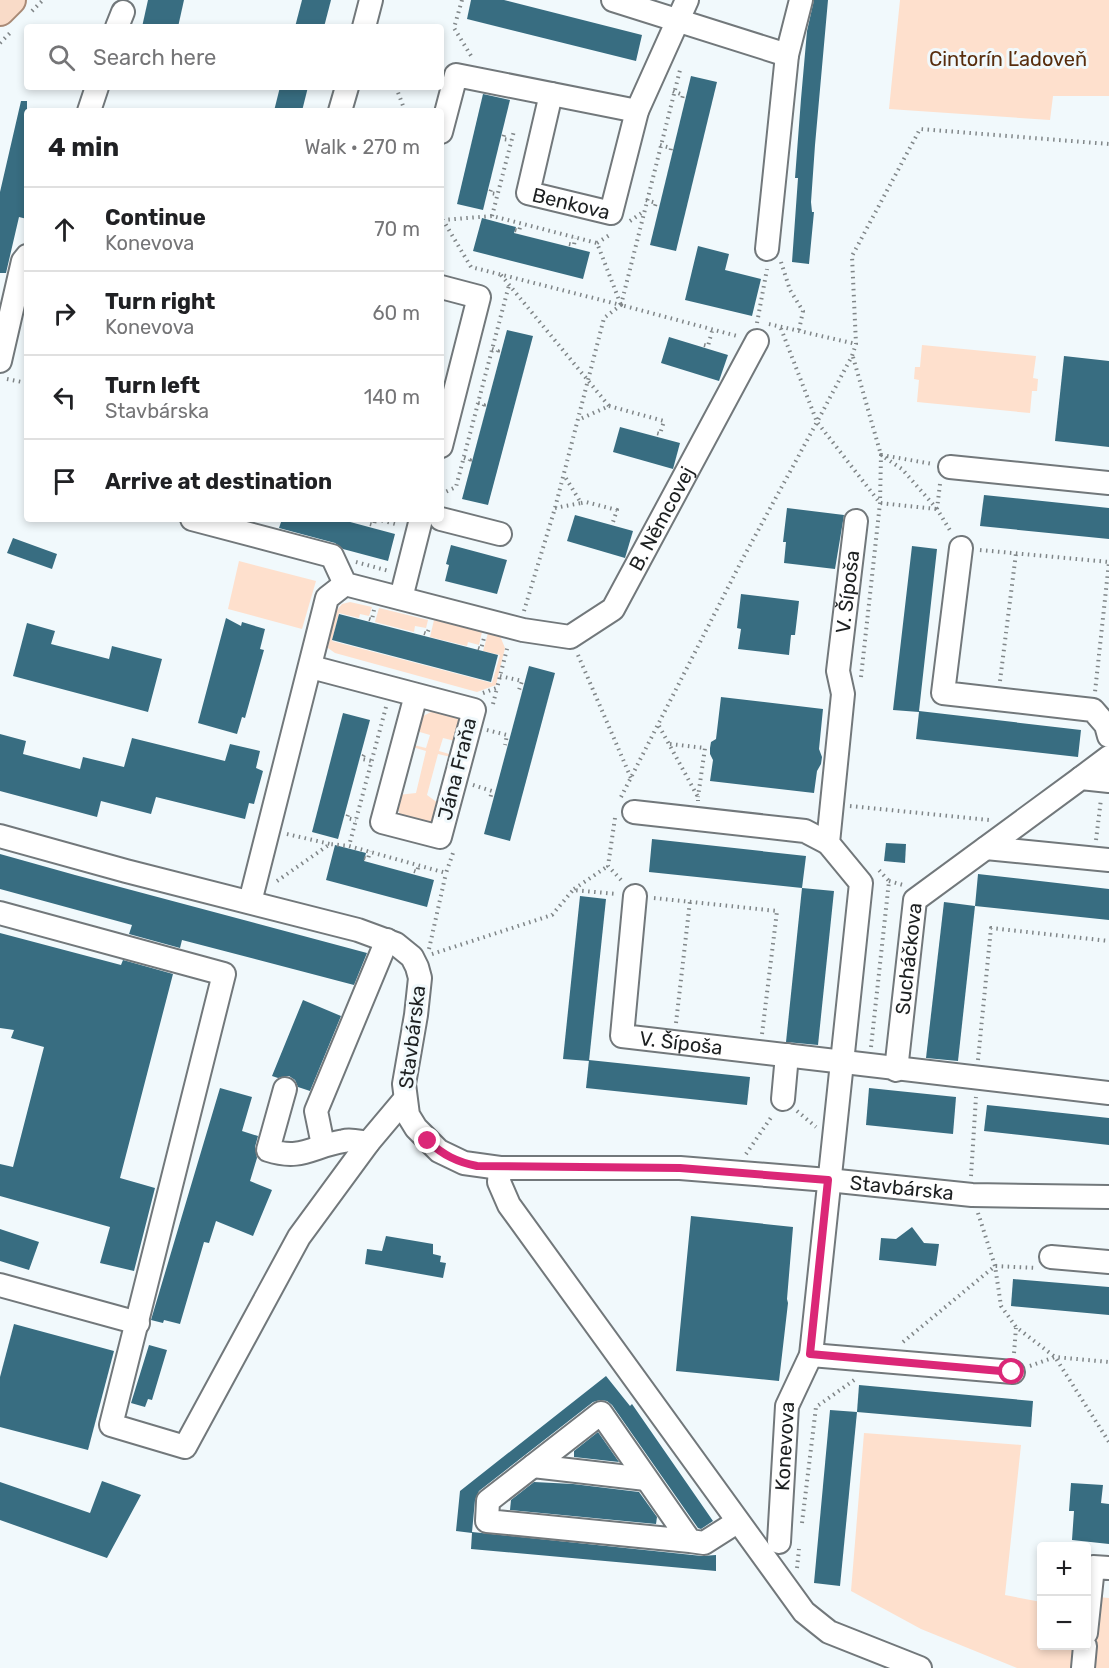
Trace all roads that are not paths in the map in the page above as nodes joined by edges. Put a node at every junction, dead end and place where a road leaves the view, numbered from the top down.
1 (11, 0) edge
2 (371, 0) edge
3 (613, 0) edge
4 (801, 0) edge
5 (683, 10) edge
6 (0, 11) edge
7 (364, 24) edge
8 (787, 55) junction
9 (96, 90) edge
10 (345, 90) edge
11 (551, 94) junction
12 (90, 108) edge
13 (341, 108) edge
14 (637, 111) junction
15 (444, 121) edge
16 (767, 249) road end
17 (24, 260) edge
18 (444, 288) edge
19 (4, 331) edge
20 (764, 332) road end
21 (0, 361) edge
22 (444, 429) edge
23 (946, 466) road end
24 (1109, 483) edge
25 (444, 520) edge
26 (856, 521) dead end
27 (229, 523) edge
28 (414, 523) edge
29 (501, 534) dead end
30 (961, 548) road end
31 (345, 584) junction
32 (400, 598) junction
33 (311, 667) junction
34 (416, 694) junction
35 (1101, 711) edge
36 (1109, 736) edge
37 (1109, 757) edge
38 (1098, 779) edge
39 (634, 812) dead end
40 (0, 836) edge
41 (828, 843) junction
42 (986, 848) junction
43 (1102, 860) edge
44 (635, 896) road end
45 (250, 902) junction
46 (0, 913) edge
47 (387, 939) junction
48 (787, 1055) junction
49 (842, 1061) junction
50 (896, 1070) junction
51 (285, 1089) dead end
52 (1109, 1093) edge
53 (405, 1099) junction
54 (783, 1100) road end
55 (368, 1143) junction
56 (323, 1145) junction
57 (500, 1167) junction
58 (828, 1180) junction
59 (1109, 1197) edge
60 (1051, 1257) dead end
61 (1109, 1262) edge
62 (0, 1285) edge
63 (138, 1323) junction
64 (810, 1354) junction
65 (1012, 1372) road end
66 (532, 1466) junction
67 (646, 1479) junction
68 (737, 1522) junction
69 (690, 1541) junction
70 (790, 1542) road end
71 (1109, 1568) edge
72 (1090, 1596) edge
73 (1085, 1650) edge
74 (920, 1668) edge
75 (1083, 1668) edge

1 - 6 main road
2 - 7 street
3 - 5 street
4 - 8 street
5 - 8 street
5 - 14 street, Benkova
8 - 16 street
9 - 12 street
10 - 13 street
11 - 14 street
11 - 14 street, Benkova
11 - 15 street
17 - 19 street
18 - 22 street
19 - 21 street
20 - 32 street, B. Němcovej
23 - 24 street
25 - 29 street
26 - 41 street, V. Šípoša
27 - 31 street
28 - 32 street
30 - 35 street
31 - 32 street
31 - 33 street
33 - 34 street, Jána Fraňa
33 - 45 street
34 - 34 street, Jána Fraňa
35 - 36 street
37 - 38 street, Sucháčkova
38 - 42 street, Sucháčkova
39 - 41 street
40 - 45 street, Stavbárska
41 - 49 street
42 - 43 street
42 - 50 street, Sucháčkova
44 - 48 street, V. Šípoša
45 - 47 street, Stavbárska
46 - 63 street
47 - 53 street, Stavbárska
47 - 56 street
48 - 49 street, V. Šípoša
48 - 54 street
49 - 50 street
49 - 58 street
50 - 52 street
51 - 56 street
53 - 55 street
53 - 57 street, Stavbárska
55 - 56 street
55 - 63 street
57 - 58 street, Stavbárska
57 - 68 street
58 - 59 street, Stavbárska
58 - 64 street, Konevova
60 - 61 street
62 - 63 street
64 - 65 street
64 - 70 street, Konevova
66 - 67 street
66 - 67 street
66 - 69 street
67 - 69 street
68 - 69 street
68 - 74 street
71 - 72 street
73 - 75 street

